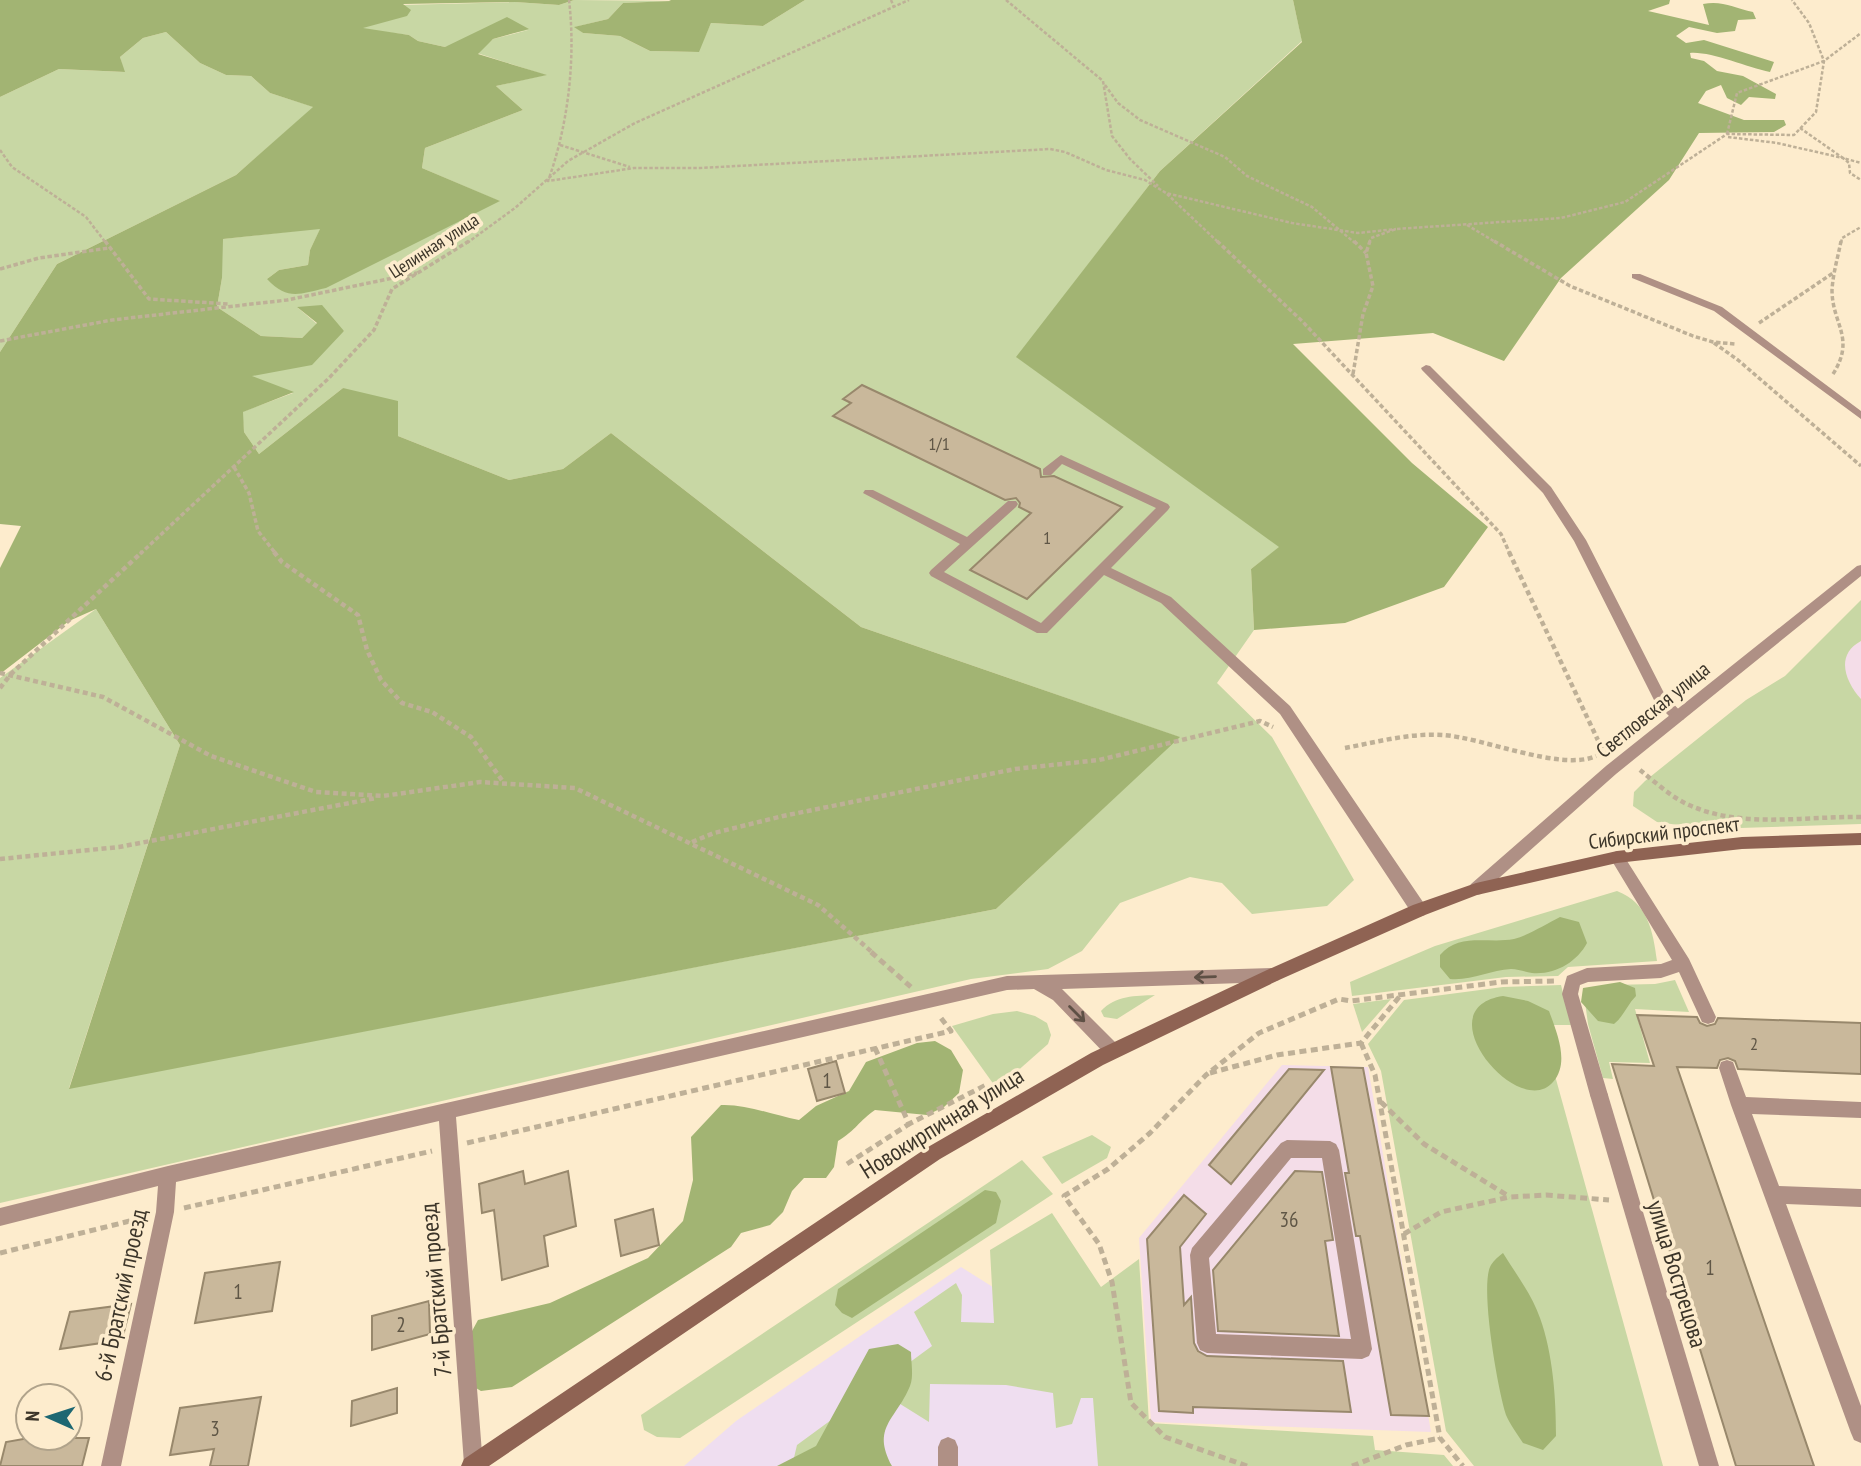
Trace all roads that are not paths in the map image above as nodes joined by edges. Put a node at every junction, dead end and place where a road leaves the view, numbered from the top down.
1 (1636, 276) dead end
2 (1426, 368) dead end
3 (1861, 416) edge
4 (1047, 472) dead end
5 (869, 493) dead end
6 (1012, 503) dead end
7 (968, 543) junction
8 (1103, 569) junction
9 (1861, 569) edge
10 (1678, 716) junction
11 (1861, 839) edge
12 (1617, 857) junction
13 (1476, 889) junction
14 (1419, 909) junction
15 (1683, 964) junction
16 (1273, 975) junction
17 (1038, 983) junction
18 (1708, 1017) dead end
19 (1113, 1051) junction
20 (1727, 1068) dead end
21 (1740, 1105) junction
22 (1861, 1110) edge
23 (447, 1112) junction
24 (1287, 1149) joint
25 (168, 1175) junction
26 (1774, 1195) junction
27 (1861, 1198) edge
28 (0, 1217) edge
29 (1859, 1422) edge
30 (473, 1465) edge
31 (111, 1466) edge
32 (1709, 1466) edge

1 - 3 street
2 - 10 street
4 - 8 street
5 - 7 street
6 - 7 street
7 - 8 street
8 - 14 street
9 - 10 street, Светловская улица
10 - 13 street, Светловская улица
11 - 12 main road, Сибирский проспект
12 - 13 main road, Сибирский проспект
12 - 15 street
13 - 14 main road, Новокирпичная улица
14 - 16 main road, Новокирпичная улица
15 - 18 street
15 - 32 street, улица Вострецова
16 -> 17 street
16 - 19 main road, Новокирпичная улица
17 -> 19 street
17 - 23 street
19 - 30 main road, Новокирпичная улица
20 - 21 street
21 - 22 street
21 - 26 street
23 - 25 street
23 - 30 street, 7-й Братский проезд
24 - 24 street
25 - 28 street
25 - 31 street, 6-й Братский проезд
26 - 27 street
26 - 29 street

